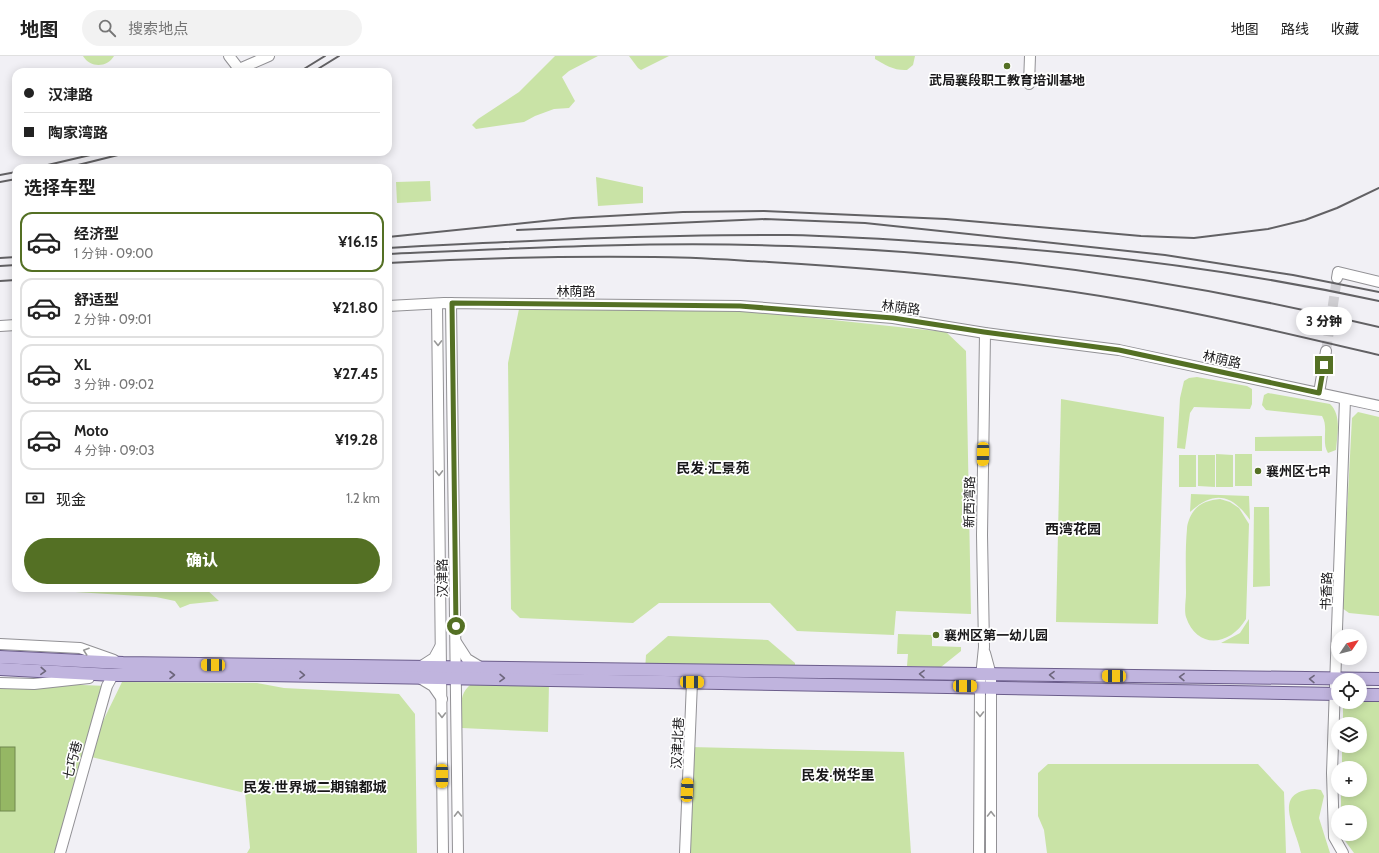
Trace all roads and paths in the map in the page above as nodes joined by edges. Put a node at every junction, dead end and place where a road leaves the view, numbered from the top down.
1 (229, 56) edge
2 (269, 56) edge
3 (1030, 56) edge
4 (237, 68) edge
5 (240, 68) edge
6 (1029, 84) dead end
7 (1337, 278) dead end
8 (1379, 282) edge
9 (452, 303) junction
10 (438, 304) junction
11 (392, 306) edge
12 (12, 325) edge
13 (0, 326) edge
14 (984, 332) junction
15 (1326, 351) tunnel mouth
16 (1319, 393) junction
17 (1345, 399) junction
18 (1379, 406) edge
19 (456, 642) junction
20 (0, 644) edge
21 (441, 645) junction
22 (2, 663) edge
23 (123, 664) junction
24 (419, 672) junction
25 (442, 672) junction
26 (457, 673) junction
27 (479, 673) junction
28 (1336, 673) edge
29 (985, 674) junction
30 (112, 675) junction
31 (1331, 679) edge
32 (1367, 679) edge
33 (1379, 679) edge
34 (0, 682) edge
35 (692, 682) junction
36 (985, 687) junction
37 (1331, 694) edge
38 (1367, 695) edge
39 (1379, 695) edge
40 (457, 696) junction
41 (442, 699) junction
42 (1337, 709) edge
43 (1335, 761) edge
44 (1335, 797) edge
45 (60, 853) edge
46 (443, 853) edge
47 (458, 853) edge
48 (685, 853) edge
49 (978, 853) edge
50 (991, 853) edge
51 (1343, 853) edge

1 - 4 street
2 - 5 street
3 - 6 street
7 - 8 street
9 - 10 street, 林荫路
9 - 14 street, 林荫路
9 - 19 street, 汉津路
10 - 11 street, 林荫路
10 -> 21 street, 汉津路
12 - 13 street
14 - 16 street, 林荫路
14 - 29 street, 新西湾路
15 - 16 street
16 - 17 street, 林荫路
17 - 18 street, 林荫路
17 - 28 street, 书香路
19 - 26 street, 汉津路
19 - 27 street
23 -> 20 street
21 - 24 street
21 - 25 street, 汉津路
22 - 23 main road
22 -> 30 main road
23 - 24 main road
24 - 25 main road
30 -> 24 main road
24 - 41 street
25 - 26 main road
25 - 41 street, 汉津路
26 - 27 main road
26 - 40 street, 汉津路
29 -> 27 main road
27 -> 35 main road
27 - 40 street
31 -> 29 main road
29 - 36 street, 新西湾路
30 - 34 street
30 - 45 street, 七巧巷
32 - 33 main road
35 - 36 main road
35 - 48 street, 汉津北巷
36 - 37 main road
36 -> 49 street, 新西湾路
50 -> 36 street, 新西湾路
38 - 39 main road
47 -> 40 street, 汉津路
41 -> 46 street, 汉津路
42 - 43 street, 书香路
44 - 51 street, 书香路

